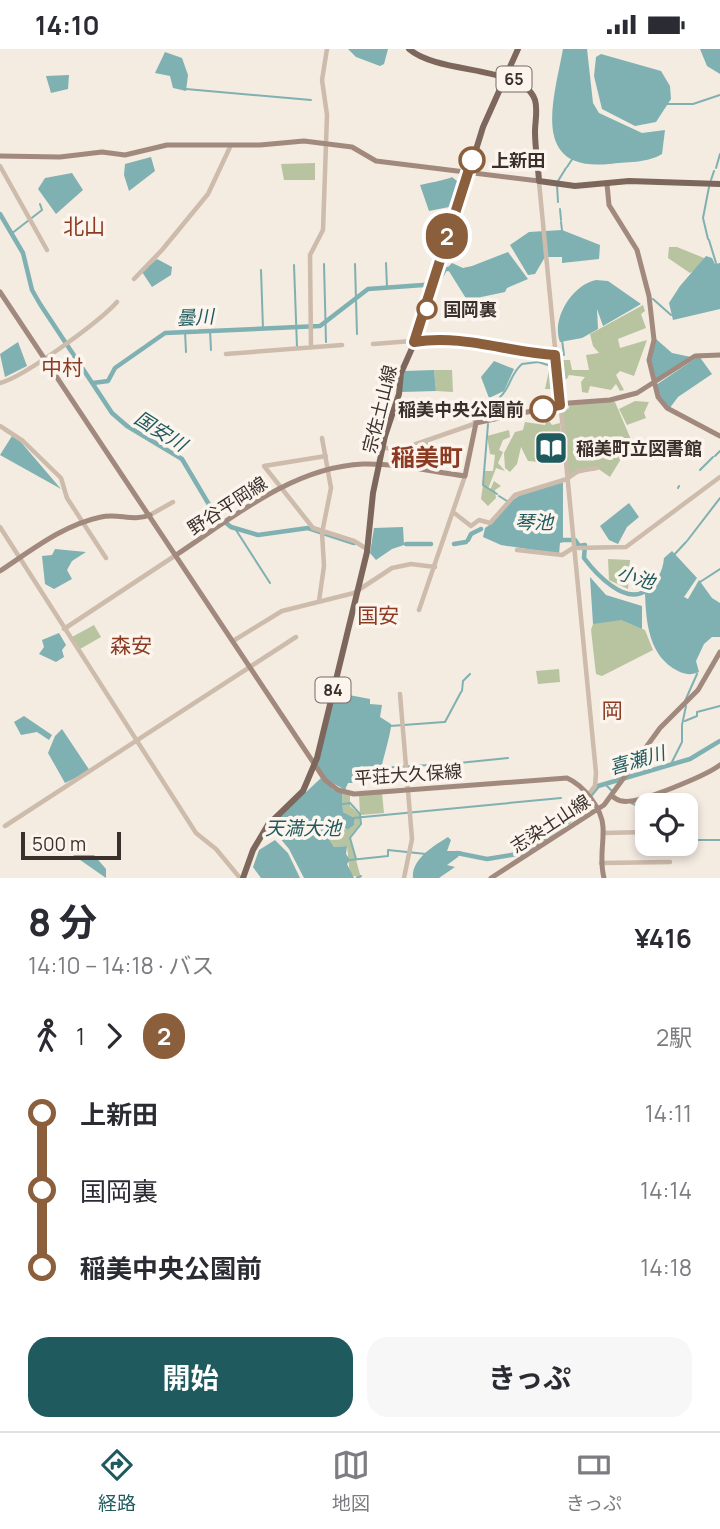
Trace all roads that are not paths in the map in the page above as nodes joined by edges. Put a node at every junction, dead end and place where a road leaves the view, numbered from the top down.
1 (327, 49) edge
2 (409, 49) edge
3 (518, 49) edge
4 (506, 78) junction
5 (325, 143) junction
6 (231, 145) junction
7 (0, 156) edge
8 (0, 166) edge
9 (468, 172) junction
10 (539, 180) junction
11 (607, 184) junction
12 (720, 184) edge
13 (47, 250) dead end
14 (134, 279) dead end
15 (0, 292) edge
16 (117, 302) dead end
17 (414, 342) junction
18 (373, 344) dead end
19 (342, 345) dead end
20 (311, 347) junction
21 (226, 354) dead end
22 (555, 355) junction
23 (720, 355) edge
24 (45, 356) junction
25 (0, 383) edge
26 (655, 384) junction
27 (487, 401) dead end
28 (560, 405) junction
29 (475, 423) junction
30 (0, 425) edge
31 (720, 436) edge
32 (322, 438) dead end
33 (383, 448) junction
34 (326, 456) junction
35 (379, 465) junction
36 (597, 468) dead end
37 (328, 471) junction
38 (465, 476) junction
39 (720, 477) edge
40 (567, 479) junction
41 (279, 488) junction
42 (173, 502) dead end
43 (454, 513) junction
44 (150, 515) junction
45 (82, 521) junction
46 (0, 527) edge
47 (322, 533) junction
48 (573, 548) junction
49 (367, 549) junction
50 (517, 550) dead end
51 (176, 555) junction
52 (19, 558) junction
53 (106, 558) dead end
54 (434, 566) junction
55 (0, 571) edge
56 (357, 591) junction
57 (319, 601) junction
58 (419, 609) dead end
59 (64, 629) junction
60 (296, 637) dead end
61 (233, 642) junction
62 (720, 652) edge
63 (250, 667) junction
64 (400, 694) dead end
65 (137, 742) junction
66 (315, 765) junction
67 (720, 765) edge
68 (408, 789) junction
69 (612, 796) junction
70 (589, 797) junction
71 (596, 810) junction
72 (5, 826) dead end
73 (635, 832) edge
74 (603, 833) junction
75 (670, 862) dead end
76 (601, 863) junction
77 (241, 878) edge
78 (404, 878) edge
79 (491, 878) edge
80 (604, 878) edge

1 - 5 street
2 - 4 main road, 65
3 - 4 main road, 宗佐土山線 / 84
4 - 9 main road, 宗佐土山線 / 84
4 - 10 main road, 65
5 - 6 main road
5 - 9 main road
5 - 20 street
6 - 7 main road
6 - 14 street
8 - 13 street
9 - 10 main road
9 - 17 main road, 宗佐土山線 / 84
10 - 11 main road
10 - 22 street
11 - 12 main road
11 - 26 main road
15 - 24 main road
16 - 24 street
17 - 18 street
17 - 22 street
17 - 33 main road, 宗佐土山線 / 84
19 - 20 street
20 - 21 street
22 - 28 street
23 - 26 main road
24 - 25 street
24 - 44 main road
26 - 28 main road
26 - 31 main road
27 - 29 street
28 - 29 main road
28 - 40 street
29 - 33 street
29 - 38 main road
30 - 45 street
32 - 34 street
33 - 35 main road, 宗佐土山線 / 84
34 - 37 street
34 - 41 street
35 - 37 main road, 野谷平岡線
35 - 38 main road, 野谷平岡線
35 - 49 main road, 宗佐土山線 / 84
36 - 40 street
37 - 41 main road, 野谷平岡線
37 - 47 street
38 - 43 street
39 - 48 street
40 - 43 street
40 - 48 street
41 - 47 street
41 - 51 main road, 野谷平岡線
42 - 44 street
43 - 54 street
44 - 45 main road
44 - 51 main road, 野谷平岡線
45 - 52 main road
45 - 53 street
46 - 52 street
47 - 49 street
47 - 57 street
48 - 50 street
48 - 70 street
49 - 56 main road, 宗佐土山線 / 84
51 - 59 street
51 - 61 main road, 平荘大久保線
52 - 55 main road
52 - 59 street
54 - 56 street
54 - 58 street
56 - 57 street
56 - 66 main road, 宗佐土山線 / 84
57 - 61 street
59 - 65 street
60 - 63 street
61 - 63 main road, 平荘大久保線
62 - 69 main road, 志染土山線
63 - 65 street
63 - 66 main road, 平荘大久保線
64 - 68 street
65 - 72 street
65 - 77 street
66 - 68 main road, 平荘大久保線
66 - 77 main road, 宗佐土山線 / 84
67 - 69 main road
68 - 70 main road, 平荘大久保線
68 - 78 street
69 - 71 main road, 志染土山線
70 - 71 main road
71 - 74 main road
71 - 79 main road, 志染土山線
73 - 74 street
74 - 76 main road
75 - 76 street
76 - 80 main road

